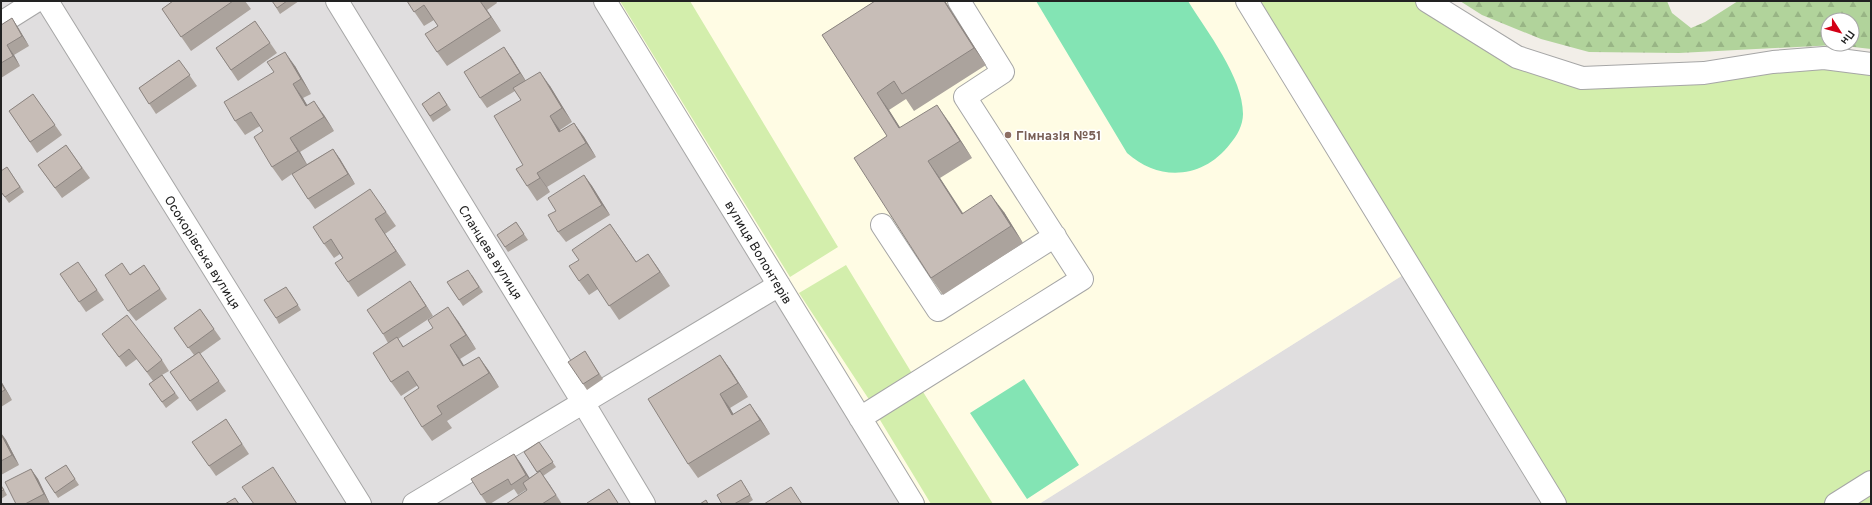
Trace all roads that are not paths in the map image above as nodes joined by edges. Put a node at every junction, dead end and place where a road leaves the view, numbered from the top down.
1 (36, 1) edge
2 (48, 1) edge
3 (337, 1) edge
4 (605, 1) edge
5 (959, 1) edge
6 (1247, 1) edge
7 (1427, 1) edge
8 (1, 24) edge
9 (1871, 64) edge
10 (882, 225) dead end
11 (1055, 236) junction
12 (780, 286) junction
13 (584, 404) junction
14 (860, 418) junction
15 (1871, 482) edge
16 (360, 504) edge
17 (414, 504) edge
18 (644, 504) edge
19 (913, 504) edge
20 (1554, 504) edge
21 (1836, 504) edge

1 - 8 street
2 - 16 street, Осокорівська вулиця
3 - 13 street, Сланцева вулиця
4 - 12 street, вулиця Волонтерів
5 - 11 street
6 - 20 street
7 - 9 street
10 - 11 street
11 - 14 street
12 - 13 street
12 - 14 street, вулиця Волонтерів
13 - 17 street
13 - 18 street, Сланцева вулиця
14 - 19 street, вулиця Волонтерів
15 - 21 street

